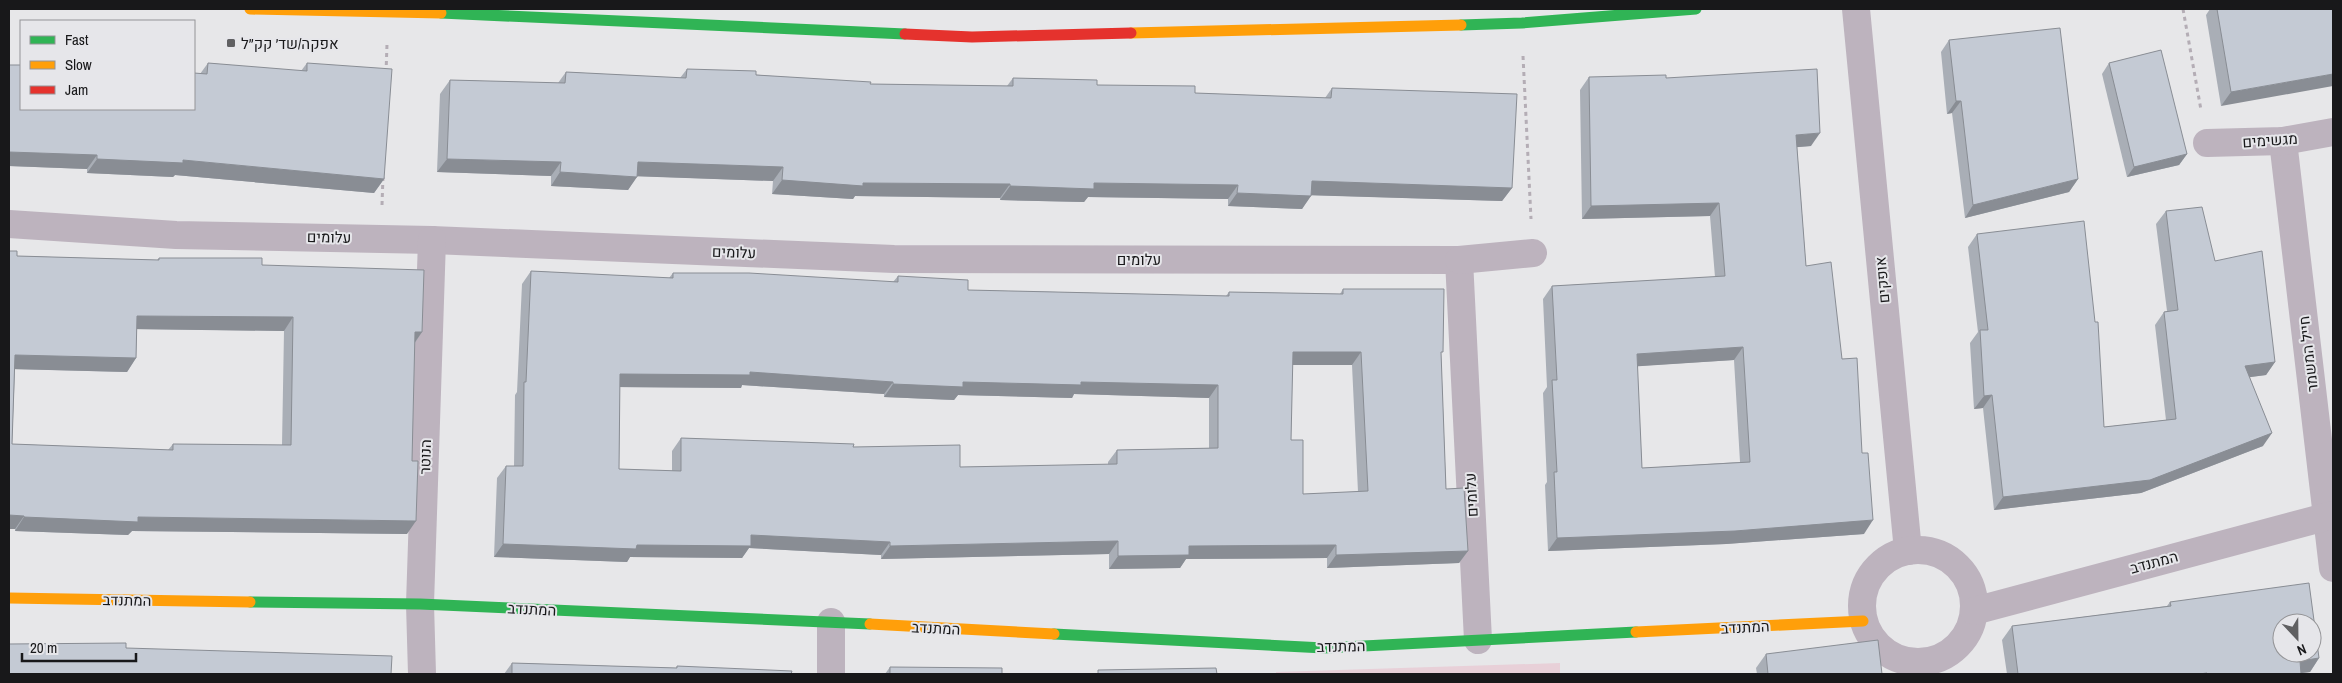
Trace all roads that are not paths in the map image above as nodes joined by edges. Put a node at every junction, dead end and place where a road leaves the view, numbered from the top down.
1 (250, 9) edge
2 (1696, 9) edge
3 (1856, 9) edge
4 (2333, 132) edge
5 (2283, 141) junction
6 (2207, 143) road end
7 (9, 224) edge
8 (432, 240) junction
9 (1533, 252) road end
10 (1459, 260) junction
11 (2330, 515) edge
12 (1908, 551) junction
13 (2333, 568) edge
14 (9, 598) edge
15 (420, 604) junction
16 (1974, 611) junction
17 (1863, 621) junction
18 (831, 622) junction
19 (1478, 640) junction
20 (1923, 668) edge
21 (422, 674) edge
22 (831, 674) edge

1 - 2 street
3 - 12 street, אופקים
4 - 5 street, מגשימים
5 - 6 street, מגשימים
5 - 11 street, חייל המשמר
7 - 8 street, עלומים
8 - 10 street, עלומים
8 - 15 street, הנוטר
9 - 10 street, עלומים
10 - 19 street, עלומים
11 - 13 street, חייל המשמר
11 - 16 street, המתנדב
12 - 16 street
12 - 17 street
14 - 15 street, המתנדב
15 - 18 street, המתנדב
15 - 21 street, הנוטר
16 - 20 street
17 - 19 street, המתנדב
17 - 20 street
18 - 19 street, המתנדב
18 - 22 street

